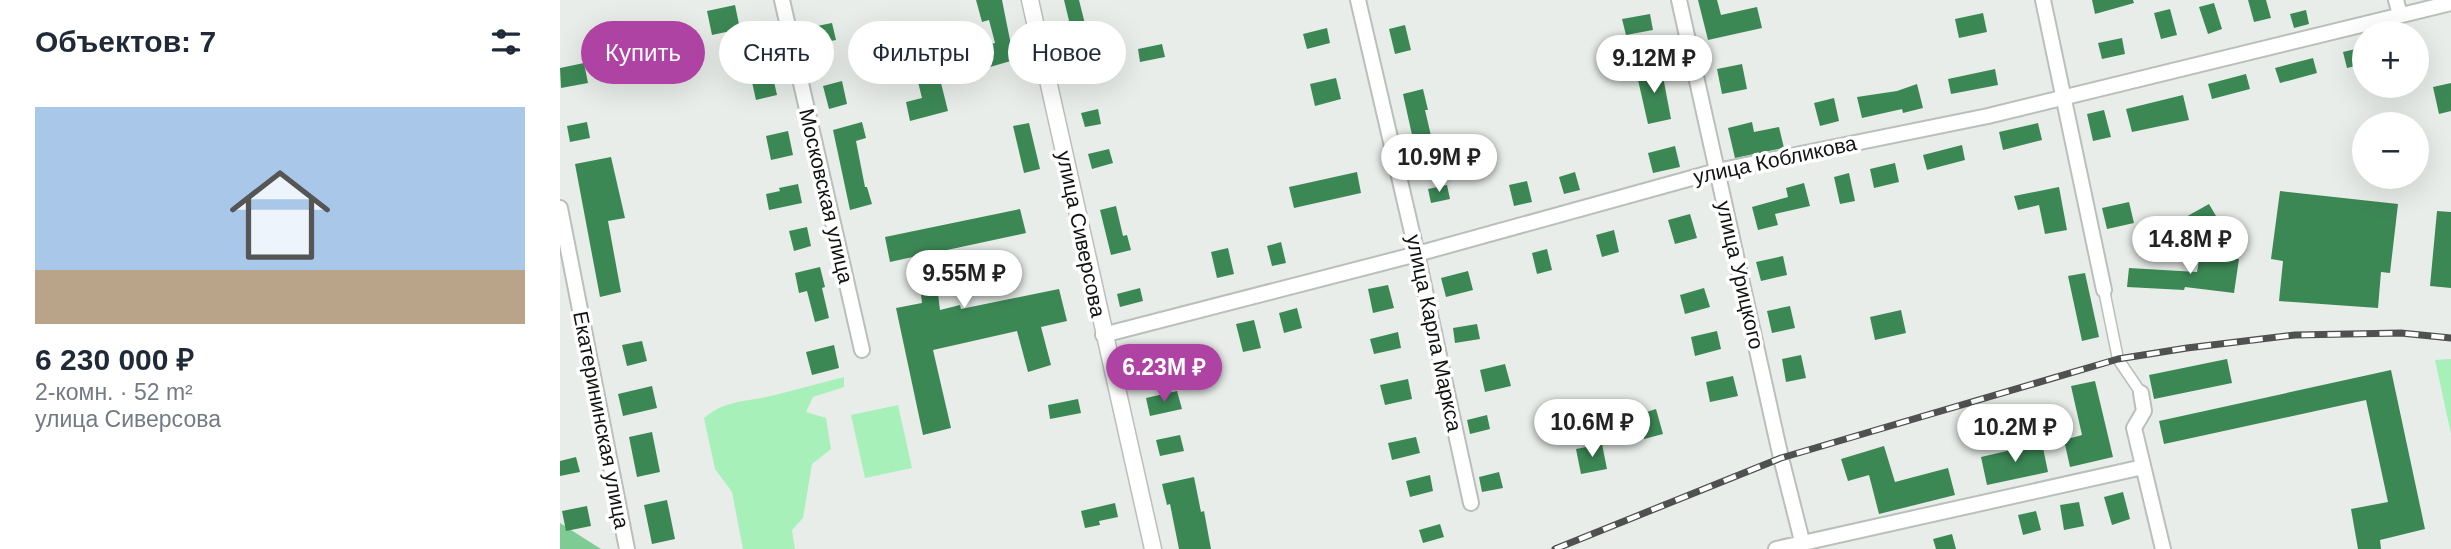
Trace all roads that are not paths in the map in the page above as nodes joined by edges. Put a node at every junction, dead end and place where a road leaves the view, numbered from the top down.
1 (782, 0) edge
2 (1030, 0) edge
3 (1358, 0) edge
4 (1679, 0) edge
5 (2043, 0) edge
6 (2451, 3) edge
7 (2398, 7) edge
8 (2064, 97) junction
9 (1717, 171) junction
10 (560, 208) edge
11 (1417, 254) junction
12 (2104, 290) joint
13 (1104, 335) junction
14 (862, 351) dead end
15 (2141, 393) joint
16 (2143, 467) junction
17 (1471, 503) dead end
18 (1804, 546) edge
19 (627, 549) edge
20 (1153, 549) edge
21 (1776, 549) edge
22 (2163, 549) edge

1 - 14 street, Московская улица
2 - 13 street, улица Сиверсова
3 - 11 street, улица Карла Маркса
4 - 9 street, улица Урицкого
5 - 8 street
6 - 7 street, улица Кобликова
7 - 8 street, улица Кобликова
8 - 9 street, улица Кобликова
8 - 12 street
9 - 11 street, улица Кобликова
9 - 18 street, улица Урицкого
10 - 19 street, Екатерининская улица
11 - 13 street, улица Кобликова
11 - 17 street, улица Карла Маркса
12 - 15 street
13 - 20 street, улица Сиверсова
15 - 16 street
16 - 18 street
16 - 22 street
18 - 21 street

